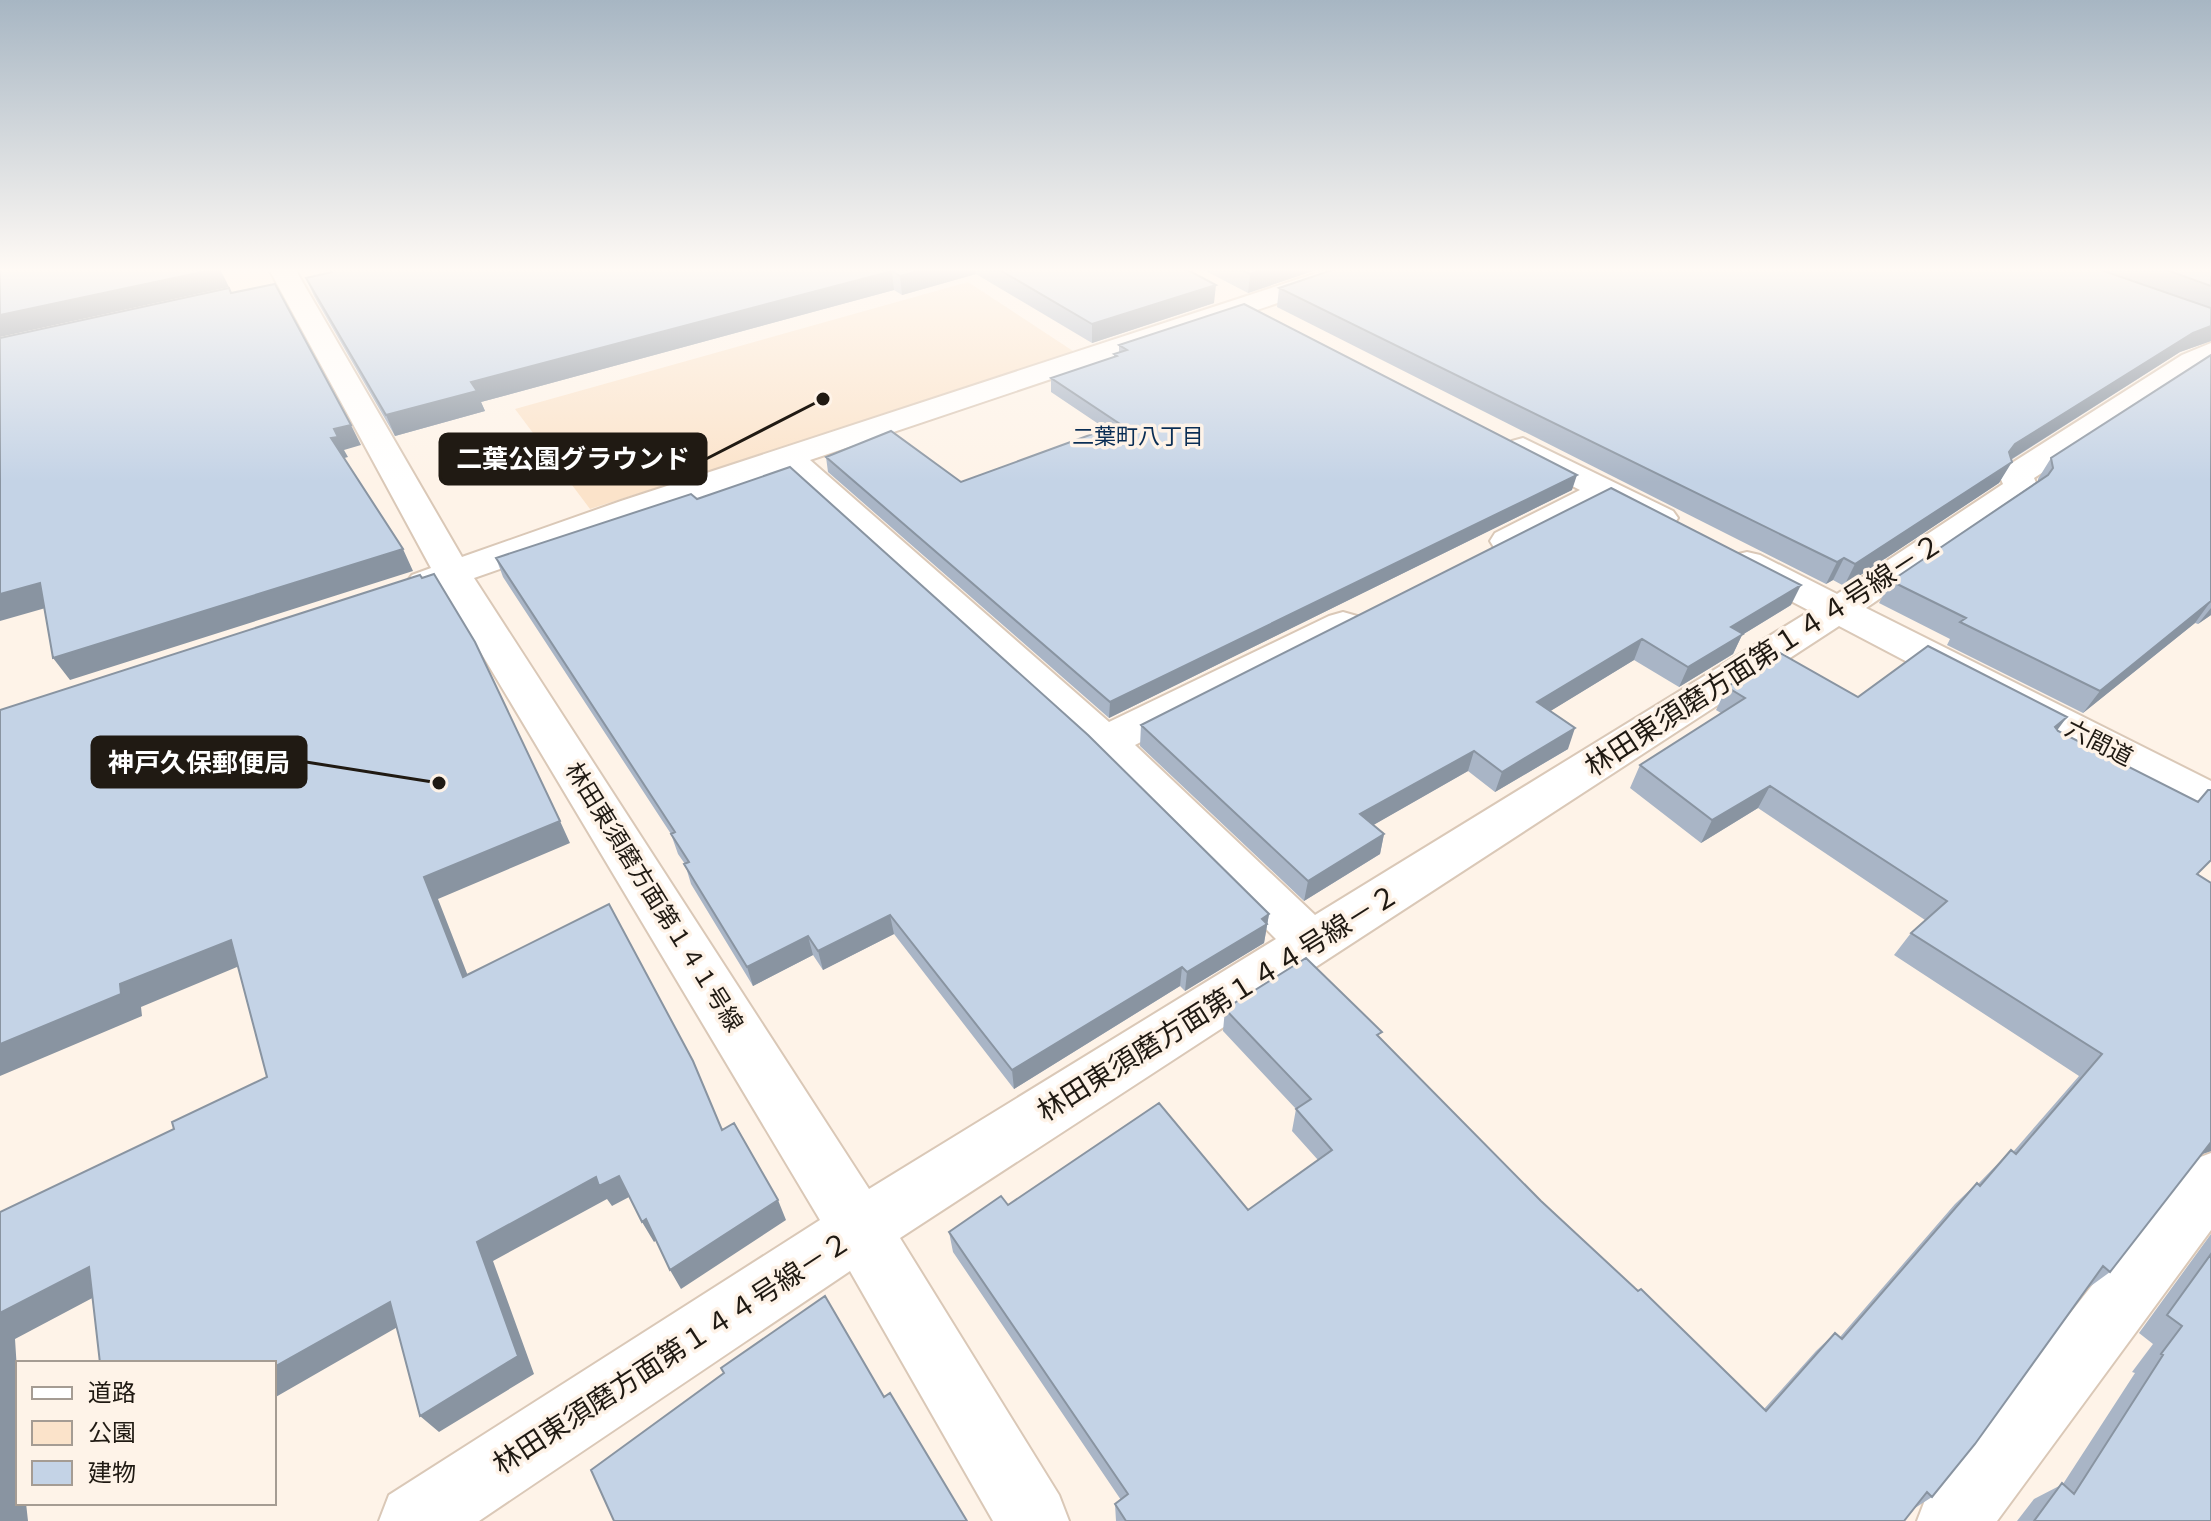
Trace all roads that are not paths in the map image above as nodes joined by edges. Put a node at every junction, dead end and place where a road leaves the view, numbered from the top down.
1 (322, 340) edge
2 (1139, 340) edge
3 (2211, 352) edge
4 (1490, 431) edge
5 (787, 457) junction
6 (1606, 490) junction
7 (1479, 557) edge
8 (453, 574) junction
9 (395, 593) edge
10 (1373, 609) edge
11 (1838, 610) junction
12 (1105, 742) junction
13 (2211, 801) edge
14 (1312, 943) junction
15 (2211, 1181) edge
16 (860, 1229) junction
17 (415, 1521) edge
18 (1033, 1521) edge
19 (1953, 1521) edge

1 - 8 street, 林田東須磨方面第１４１号線
2 - 5 street
3 - 11 street, 林田東須磨方面第１４４号線－２
4 - 6 street, 六間道
5 - 8 street
5 - 12 street
6 - 7 street
6 - 11 street, 六間道
8 - 9 street
8 - 16 street, 林田東須磨方面第１４１号線
10 - 12 street
11 - 13 street, 六間道
11 - 14 street, 林田東須磨方面第１４４号線－２
12 - 14 street
14 - 16 street, 林田東須磨方面第１４４号線－２
15 - 19 street
16 - 17 street, 林田東須磨方面第１４４号線－２
16 - 18 street, 林田東須磨方面第１４１号線

